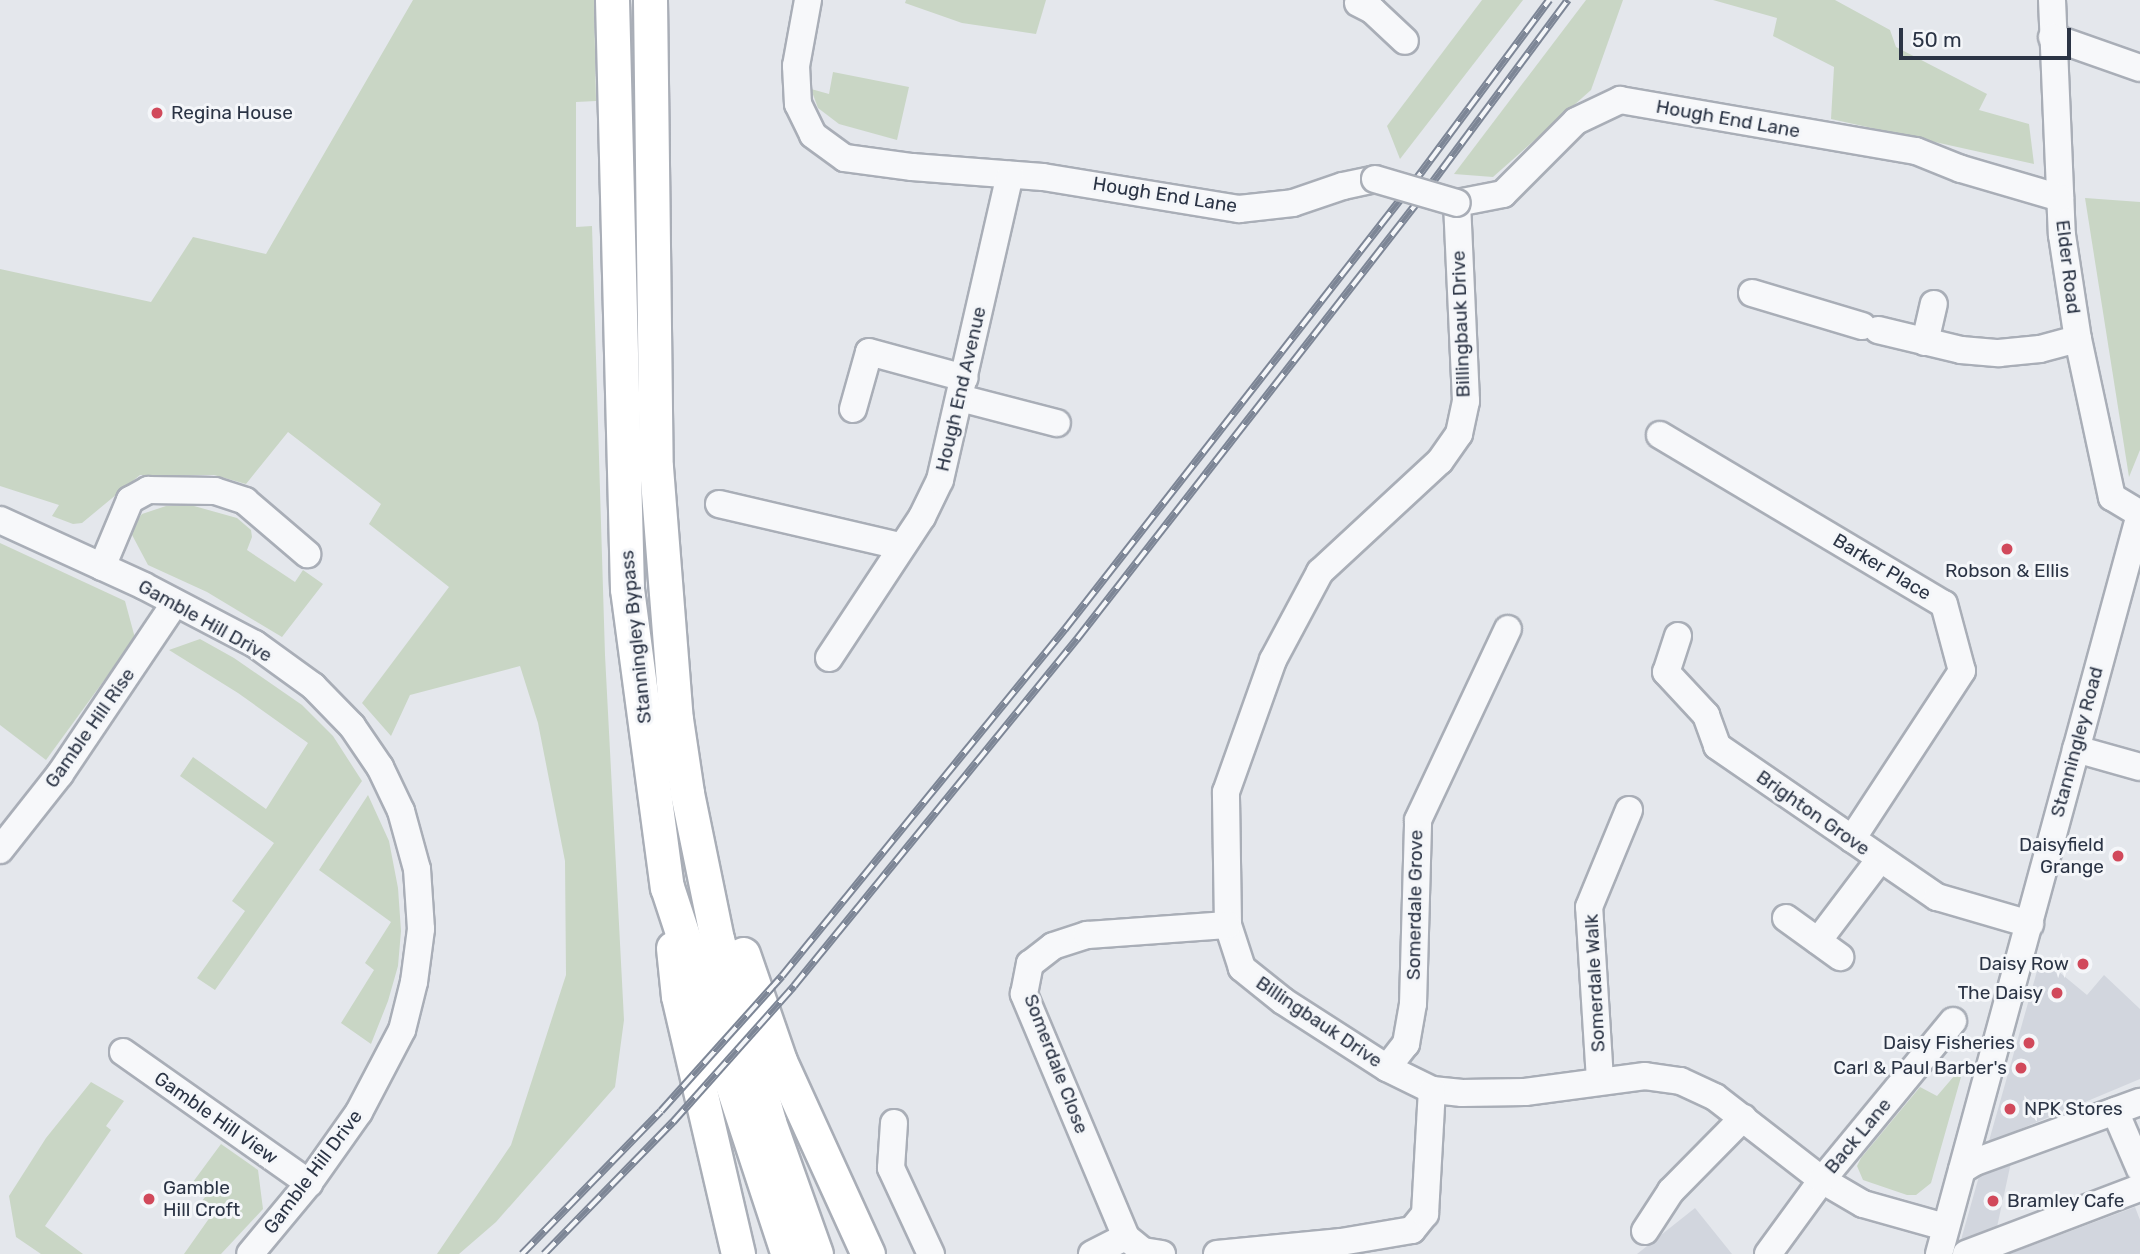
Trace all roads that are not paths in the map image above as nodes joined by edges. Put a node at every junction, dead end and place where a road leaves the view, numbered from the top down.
1 (612, 0) edge
2 (650, 0) edge
3 (808, 0) edge
4 (2052, 0) edge
5 (1355, 7) edge
6 (2052, 37) junction
7 (1405, 41) dead end
8 (2140, 68) edge
9 (1010, 175) junction
10 (2060, 198) junction
11 (1457, 203) junction
12 (1752, 293) dead end
13 (1934, 304) dead end
14 (2078, 339) junction
15 (1925, 342) junction
16 (963, 388) junction
17 (853, 409) dead end
18 (1057, 423) dead end
19 (1660, 435) dead end
20 (719, 504) dead end
21 (2140, 514) edge
22 (0, 520) edge
23 (900, 546) junction
24 (307, 554) dead end
25 (102, 567) junction
26 (175, 603) junction
27 (1508, 629) dead end
28 (1678, 636) dead end
29 (829, 658) dead end
30 (2076, 749) junction
31 (2140, 767) edge
32 (687, 793) junction
33 (1629, 810) dead end
34 (1852, 839) junction
35 (0, 850) edge
36 (1880, 859) junction
37 (667, 887) junction
38 (1786, 918) dead end
39 (2030, 924) junction
40 (1228, 925) junction
41 (1818, 941) junction
42 (1840, 957) dead end
43 (1953, 1021) dead end
44 (123, 1052) dead end
45 (1387, 1068) junction
46 (1600, 1080) junction
47 (1432, 1090) junction
48 (2140, 1102) edge
49 (2115, 1111) junction
50 (1743, 1118) junction
51 (894, 1123) dead end
52 (2140, 1169) edge
53 (1962, 1170) junction
54 (1822, 1180) junction
55 (309, 1183) junction
56 (2140, 1188) edge
57 (1945, 1227) junction
58 (1645, 1231) dead end
59 (1126, 1237) junction
60 (250, 1254) edge
61 (738, 1254) edge
62 (788, 1254) edge
63 (816, 1254) edge
64 (867, 1254) edge
65 (931, 1254) edge
66 (1093, 1254) edge
67 (1161, 1254) edge
68 (1217, 1254) edge
69 (1768, 1254) edge
70 (1939, 1254) edge
71 (1966, 1254) edge

1 - 37 main road, Stanningley Bypass
2 - 32 main road, Stanningley Bypass
3 - 9 street, Hough End Lane
4 - 6 street, Elder Road
5 - 7 street
6 - 8 street
6 - 10 street, Elder Road
9 - 11 street, Hough End Lane, bridge
9 - 16 street, Hough End Avenue
10 - 11 street, Hough End Lane
10 - 14 street, Elder Road
11 - 40 street, Billingbauk Drive
12 - 15 street
13 - 15 street
14 - 15 street
14 - 21 street, Elder Road
16 - 17 street
16 - 18 street
16 - 23 street, Hough End Avenue
19 - 34 street, Barker Place
20 - 23 street
21 - 30 street, Stanningley Road
22 - 25 street, Gamble Hill Drive
23 - 29 street, Hough End Avenue
24 - 25 street
25 - 26 street, Gamble Hill Drive
26 - 35 street, Gamble Hill Rise
26 - 55 street, Gamble Hill Drive
27 - 45 street, Somerdale Grove
28 - 34 street, Brighton Grove
30 - 31 street
30 - 39 street, Stanningley Road
32 - 63 main road, Stanningley Bypass
32 - 64 main road
33 - 46 street, Somerdale Walk
34 - 36 street, Brighton Grove
36 - 39 street, Brighton Grove
36 - 41 street
37 - 61 main road
37 - 62 main road, Stanningley Bypass
38 - 41 street
39 - 53 street, Stanningley Road
40 - 45 street, Billingbauk Drive
40 - 59 street, Somerdale Close
41 - 42 street
43 - 54 street, Back Lane
44 - 55 street, Gamble Hill View
45 - 47 street, Billingbauk Drive
46 - 47 street, Billingbauk Drive
46 - 50 street, Billingbauk Drive
47 - 68 street
48 - 49 street
49 - 52 street
49 - 53 street
50 - 54 street, Billingbauk Drive
50 - 58 street
51 - 65 street
53 - 57 street, Stanningley Road
54 - 57 street, Billingbauk Drive
54 - 69 street, Back Lane
55 - 60 street, Gamble Hill Drive
56 - 71 street
57 - 70 street, Stanningley Road
59 - 66 street
59 - 67 street

